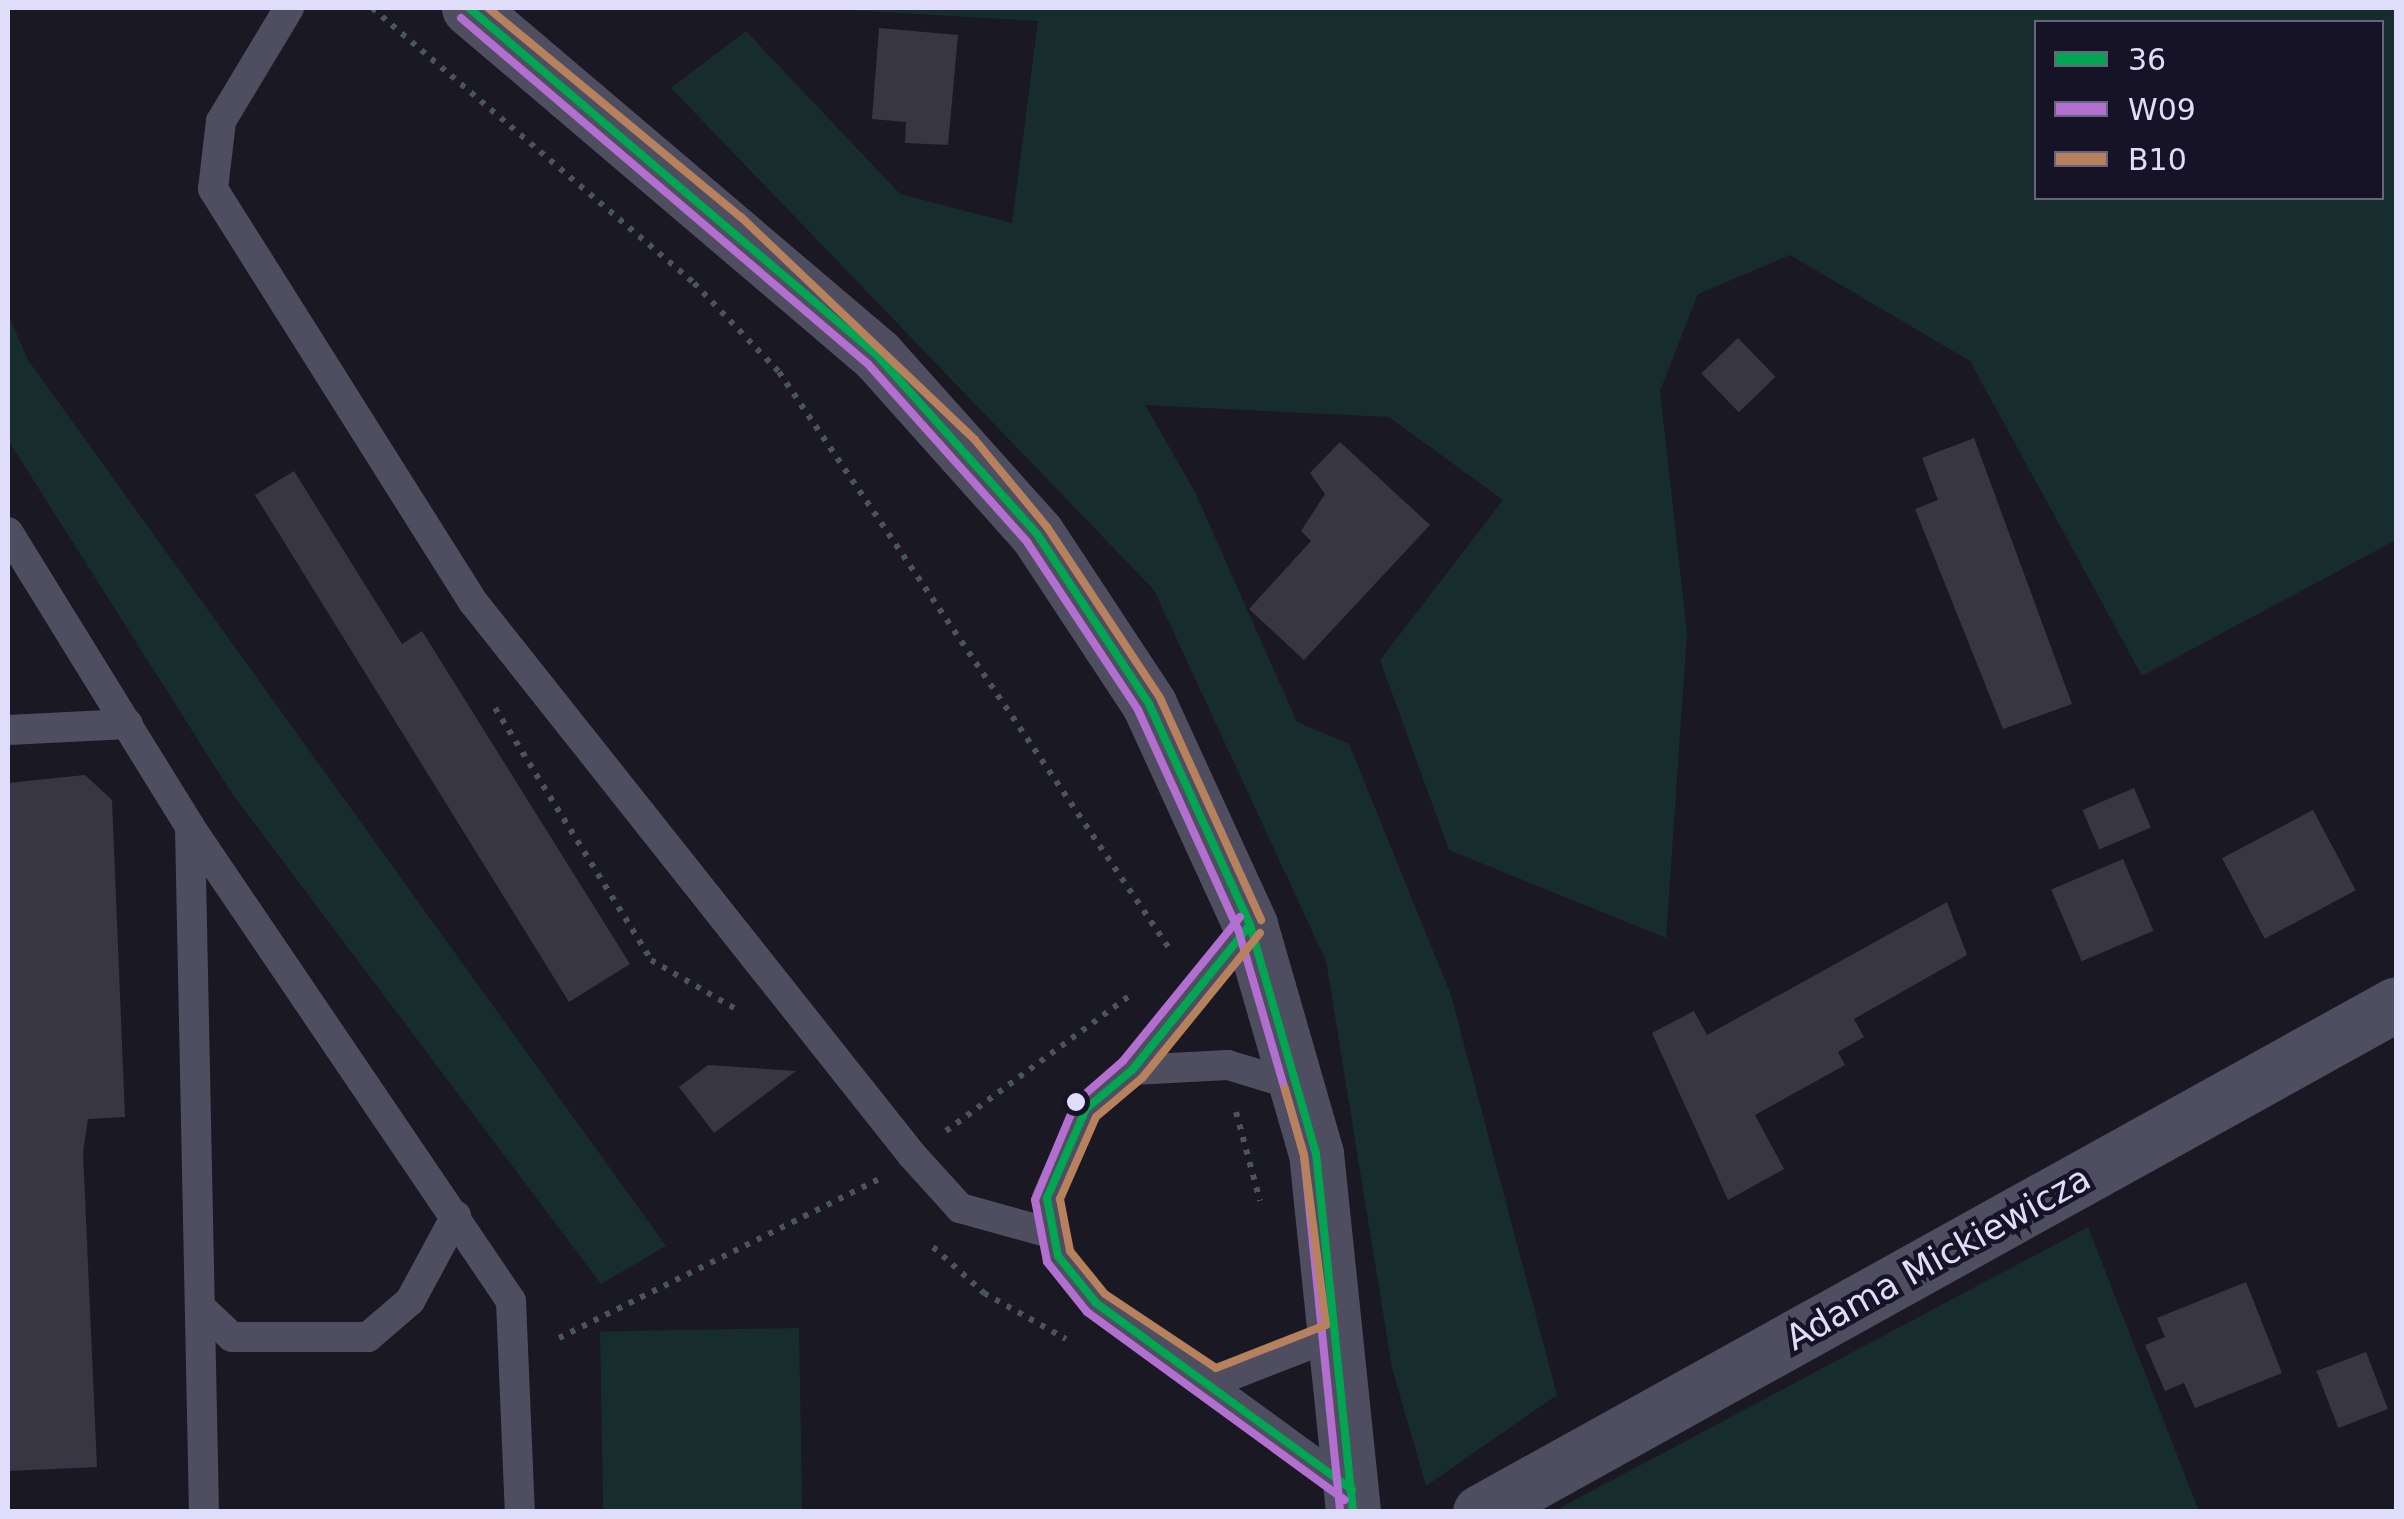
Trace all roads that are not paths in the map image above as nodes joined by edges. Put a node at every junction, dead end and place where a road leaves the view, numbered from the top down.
1 (289, 8) edge
2 (469, 8) edge
3 (8, 532) edge
4 (128, 724) junction
5 (8, 730) edge
6 (190, 827) junction
7 (1250, 925) junction
8 (2396, 1004) edge
9 (1132, 1070) junction
10 (1296, 1086) junction
11 (456, 1216) junction
12 (1054, 1234) junction
13 (201, 1308) junction
14 (1340, 1333) junction
15 (1214, 1382) junction
16 (1352, 1501) edge
17 (204, 1512) edge
18 (520, 1512) edge
19 (1480, 1512) edge

1 - 12 lane
2 - 7 street
3 - 4 lane
4 - 5 lane
4 - 6 lane
6 - 11 lane
6 - 13 lane
7 - 9 lane
7 - 10 street
8 - 19 street, Adama Mickiewicza
9 - 10 lane
9 - 12 lane
10 - 14 street
11 - 13 lane
11 - 18 lane
12 - 15 lane
13 - 17 lane
14 - 15 lane
14 - 16 street
15 - 16 lane

